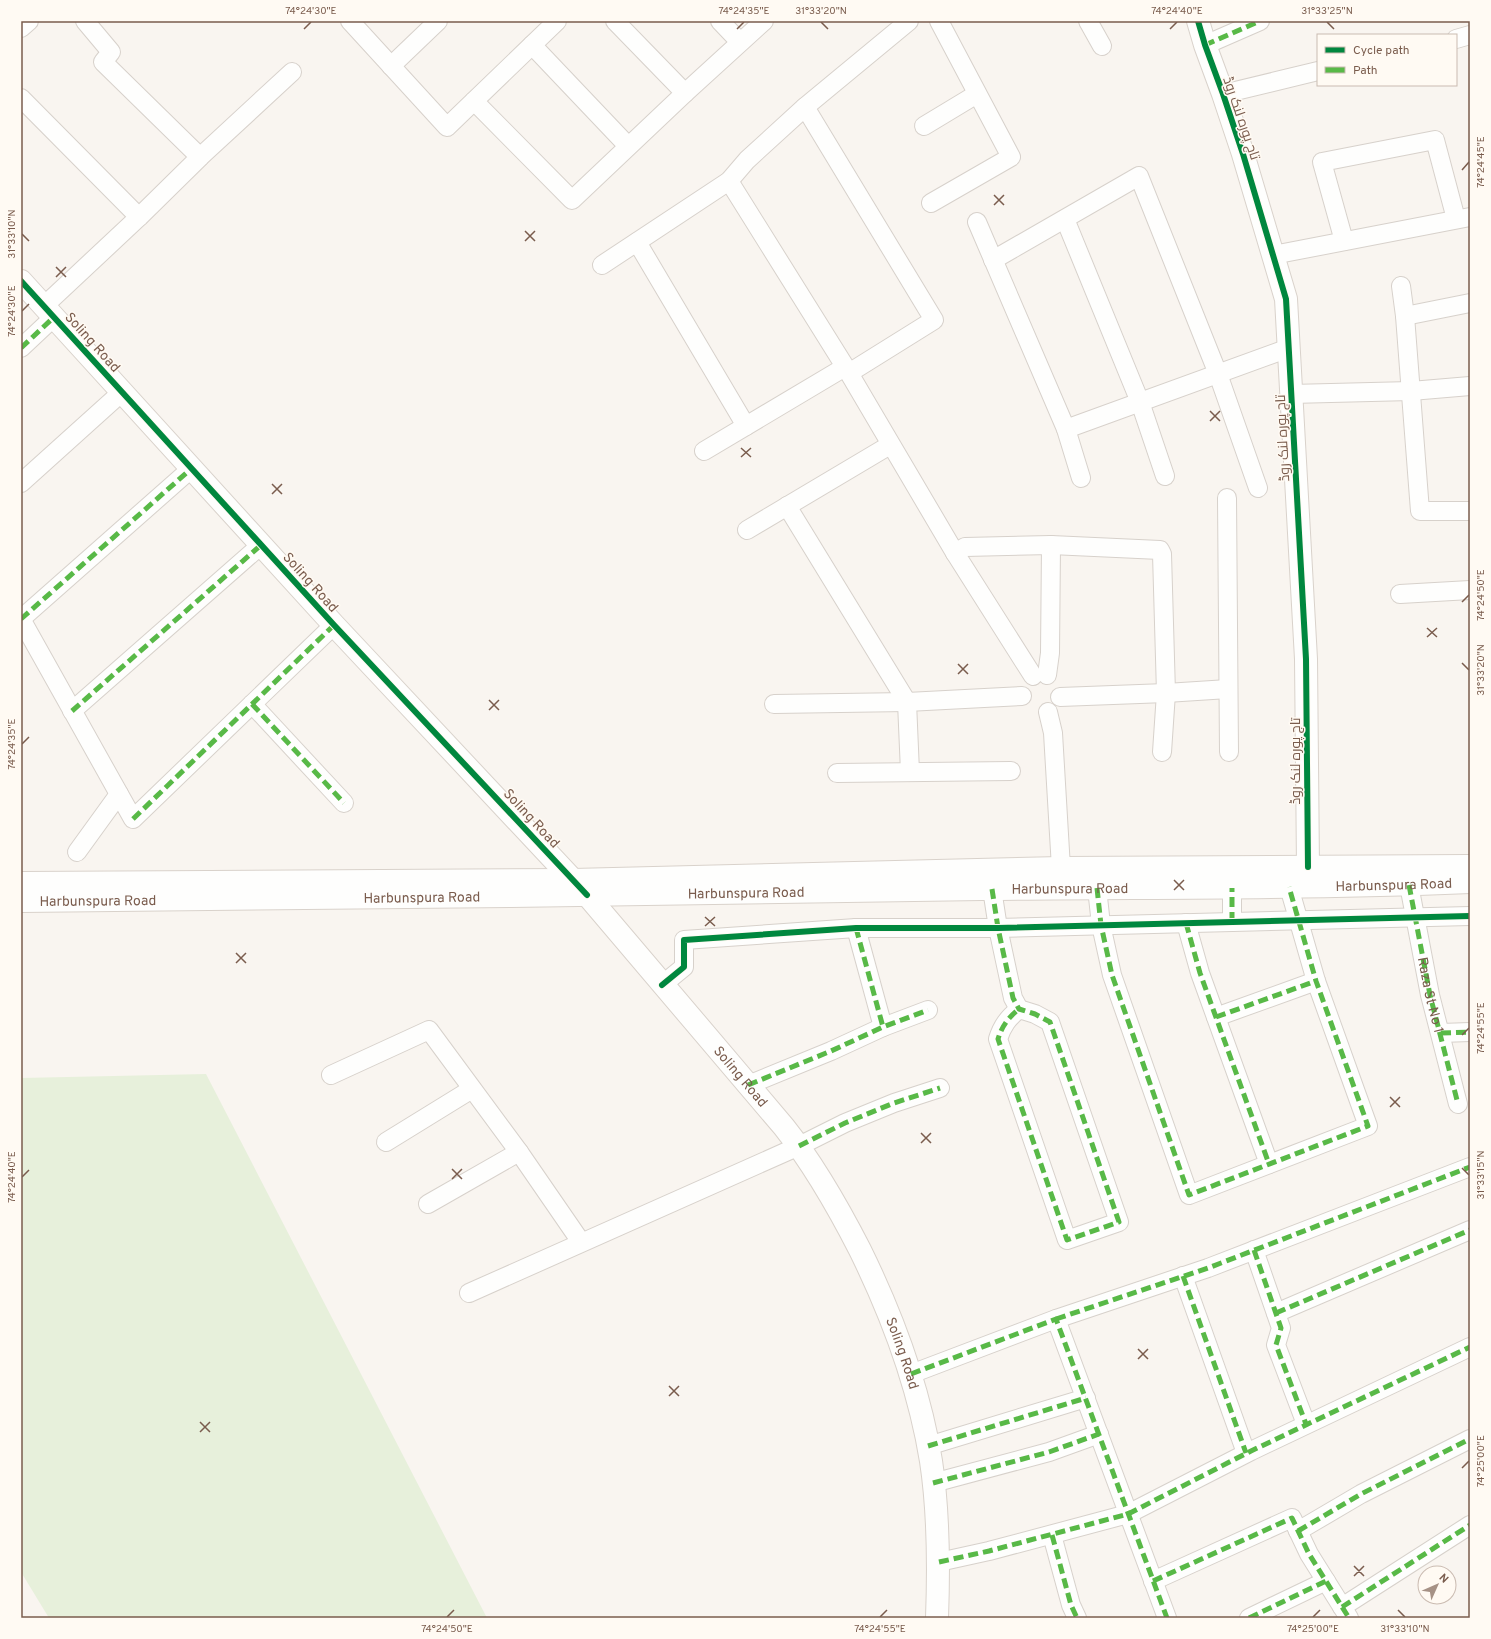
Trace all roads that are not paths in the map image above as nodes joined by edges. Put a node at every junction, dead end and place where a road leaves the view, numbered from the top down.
1 (29, 21) edge
2 (85, 21) edge
3 (350, 21) edge
4 (438, 21) edge
5 (557, 21) edge
6 (615, 21) edge
7 (720, 21) edge
8 (764, 21) edge
9 (909, 21) edge
10 (939, 21) edge
11 (1088, 21) edge
12 (1198, 21) edge
13 (1260, 21) edge
14 (21, 28) edge
15 (1470, 35) edge
16 (1457, 38) edge
17 (740, 42) junction
18 (532, 45) junction
19 (1204, 45) junction
20 (1102, 46) dead end
21 (391, 66) junction
22 (1317, 71) edge
23 (292, 72) dead end
24 (684, 93) junction
25 (977, 94) junction
26 (1223, 94) junction
27 (21, 98) edge
28 (474, 101) junction
29 (805, 107) junction
30 (924, 126) dead end
31 (628, 146) junction
32 (200, 157) junction
33 (729, 181) junction
34 (932, 203) dead end
35 (139, 217) junction
36 (1463, 218) edge
37 (1065, 219) junction
38 (976, 222) dead end
39 (1344, 241) junction
40 (637, 242) junction
41 (1273, 255) junction
42 (993, 260) junction
43 (602, 264) dead end
44 (21, 281) edge
45 (1401, 286) dead end
46 (1470, 303) edge
47 (49, 312) junction
48 (1406, 316) junction
49 (21, 348) edge
50 (1289, 348) junction
51 (847, 370) junction
52 (1218, 374) junction
53 (1470, 386) edge
54 (1411, 391) junction
55 (122, 392) junction
56 (1292, 394) junction
57 (1140, 402) junction
58 (746, 426) junction
59 (1066, 430) junction
60 (890, 445) junction
61 (704, 451) dead end
62 (192, 468) junction
63 (1165, 476) dead end
64 (1081, 478) dead end
65 (21, 483) edge
66 (1258, 488) dead end
67 (1226, 498) dead end
68 (787, 506) junction
69 (1470, 511) edge
70 (747, 530) dead end
71 (261, 544) junction
72 (1051, 545) junction
73 (955, 553) junction
74 (1470, 590) edge
75 (1400, 594) dead end
76 (21, 619) edge
77 (334, 625) junction
78 (1040, 676) junction
79 (1228, 689) junction
80 (1166, 693) junction
81 (1022, 696) junction
82 (1060, 697) junction
83 (907, 702) junction
84 (252, 704) junction
85 (774, 704) dead end
86 (72, 711) junction
87 (1048, 712) junction
88 (1162, 752) dead end
89 (1229, 752) dead end
90 (1011, 771) dead end
91 (910, 772) junction
92 (837, 773) dead end
93 (118, 794) junction
94 (344, 803) dead end
95 (77, 852) dead end
96 (1470, 866) edge
97 (1308, 867) junction
98 (1061, 868) junction
99 (1408, 876) junction
100 (1470, 882) edge
101 (21, 883) edge
102 (580, 887) junction
103 (1289, 887) junction
104 (1097, 888) junction
105 (1232, 888) junction
106 (992, 889) junction
107 (21, 902) edge
108 (1470, 916) edge
109 (1416, 917) junction
110 (1298, 921) junction
111 (1232, 922) junction
112 (1186, 923) junction
113 (1101, 925) junction
114 (856, 928) junction
115 (998, 928) junction
116 (1316, 981) junction
117 (662, 985) junction
118 (1019, 1009) junction
119 (928, 1010) dead end
120 (1216, 1017) junction
121 (884, 1027) junction
122 (1470, 1032) edge
123 (1441, 1033) junction
124 (331, 1075) dead end
125 (748, 1085) junction
126 (940, 1088) dead end
127 (472, 1089) junction
128 (1458, 1104) dead end
129 (386, 1142) dead end
130 (799, 1146) junction
131 (519, 1152) junction
132 (1269, 1164) junction
133 (1470, 1167) edge
134 (428, 1204) dead end
135 (1470, 1230) edge
136 (581, 1242) junction
137 (1254, 1250) junction
138 (1183, 1276) junction
139 (469, 1293) dead end
140 (1276, 1313) junction
141 (1056, 1319) junction
142 (1470, 1347) edge
143 (911, 1374) junction
144 (1086, 1398) junction
145 (1306, 1424) junction
146 (1099, 1434) junction
147 (1470, 1439) edge
148 (928, 1446) junction
149 (1246, 1453) junction
150 (933, 1483) junction
151 (1128, 1514) junction
152 (1470, 1525) edge
153 (1298, 1531) junction
154 (1052, 1534) junction
155 (939, 1562) junction
156 (1154, 1581) junction
157 (1326, 1581) junction
158 (1345, 1612) edge
159 (937, 1618) edge
160 (1077, 1618) edge
161 (1167, 1618) edge
162 (1249, 1618) edge

1 - 14 street
2 - 32 street
3 - 21 street
4 - 21 street
5 - 18 street
6 - 24 street
7 - 17 street
8 - 17 street
9 - 29 street
10 - 25 street
11 - 20 street
12 - 19 main road, تاج پورہ لنک روڈ
13 - 19 street
15 - 16 street
17 - 24 street
18 - 28 street
18 - 31 street
19 - 26 main road, تاج پورہ لنک روڈ
21 - 28 street
22 - 26 street
23 - 32 street
24 - 31 street
25 - 30 street
25 - 34 street
26 - 41 main road, تاج پورہ لنک روڈ
27 - 35 street
28 - 31 street
29 - 33 street
29 - 51 street
32 - 35 street
33 - 40 street
33 - 51 street
35 - 47 street
36 - 39 street
36 - 39 street
37 - 42 street
37 - 52 street
37 - 57 street
38 - 42 street
39 - 41 street
40 - 43 street
40 - 58 street
41 - 50 main road, تاج پورہ لنک روڈ
42 - 59 street
44 - 47 main road, Soling Road
45 - 48 street
46 - 48 street
47 - 49 street
47 - 55 main road, Soling Road
48 - 54 street
50 - 52 street
50 - 56 main road, تاج پورہ لنک روڈ
51 - 58 street
51 - 60 street
52 - 57 street
52 - 66 street
53 - 54 street
54 - 56 street
54 - 69 street
55 - 62 main road, Soling Road
55 - 65 street
56 - 97 main road, تاج پورہ لنک روڈ
57 - 59 street
57 - 63 street
58 - 61 street
59 - 64 street
60 - 68 street
60 - 73 street
62 - 71 main road, Soling Road
62 - 76 street
67 - 79 street
68 - 70 street
68 - 83 street
71 - 77 main road, Soling Road
71 - 86 street
72 - 73 street
72 - 78 street
72 - 80 street
73 - 78 street
74 - 75 street
76 - 86 street
77 - 84 street
77 - 102 main road, Soling Road
78 - 81 street
78 - 82 street
79 - 80 street
79 - 89 street
80 - 82 street
80 - 88 street
81 - 83 street
81 - 87 street
82 - 87 street
83 - 85 street
83 - 91 street
84 - 93 street
84 - 94 street
86 - 93 street
87 - 98 street
90 - 91 street
91 - 92 street
93 - 95 street
96 - 99 main road, Harbunspura Road
97 - 98 main road, Harbunspura Road
97 - 99 main road, Harbunspura Road
98 - 102 main road, Harbunspura Road
99 - 100 main road, Harbunspura Road
99 - 103 main road, Harbunspura Road
99 - 109 street, Raza St No 1
101 - 102 main road, Harbunspura Road
102 - 106 main road, Harbunspura Road
102 - 107 main road, Harbunspura Road
102 - 117 main road, Soling Road
103 - 105 main road, Harbunspura Road
103 - 110 street
104 - 105 main road, Harbunspura Road
104 - 106 main road, Harbunspura Road
104 - 113 street
105 - 111 street
106 - 115 street
108 - 109 street
109 - 110 street
109 - 123 street, Raza St No 1
110 - 111 street
110 - 116 street
111 - 112 street
112 - 113 street
112 - 120 street
113 - 115 street
113 - 132 street
114 - 115 street
114 - 117 street
114 - 121 street
115 - 118 street
116 - 120 street
116 - 132 street
117 - 125 main road, Soling Road
118 - 118 street
119 - 121 street
120 - 132 street
121 - 125 street
122 - 123 street
123 - 128 street, Raza St No 1
124 - 127 street
125 - 130 main road, Soling Road
126 - 130 street
127 - 129 street
127 - 131 street
130 - 136 street
130 - 143 main road, Soling Road
131 - 134 street
131 - 136 street
133 - 137 street
135 - 140 street
136 - 139 street
137 - 138 street
137 - 140 street
138 - 141 street
138 - 149 street
140 - 145 street
141 - 143 street
141 - 144 street
142 - 145 street
143 - 148 main road, Soling Road
144 - 146 street
144 - 148 street
145 - 149 street
146 - 150 street
146 - 151 street
147 - 153 street
148 - 150 main road, Soling Road
149 - 151 street
150 - 155 main road, Soling Road
151 - 154 street
151 - 156 street
152 - 158 street
153 - 156 street
153 - 157 street
154 - 155 street
154 - 160 street
155 - 159 main road, Soling Road
156 - 161 street
157 - 158 street
157 - 162 street

